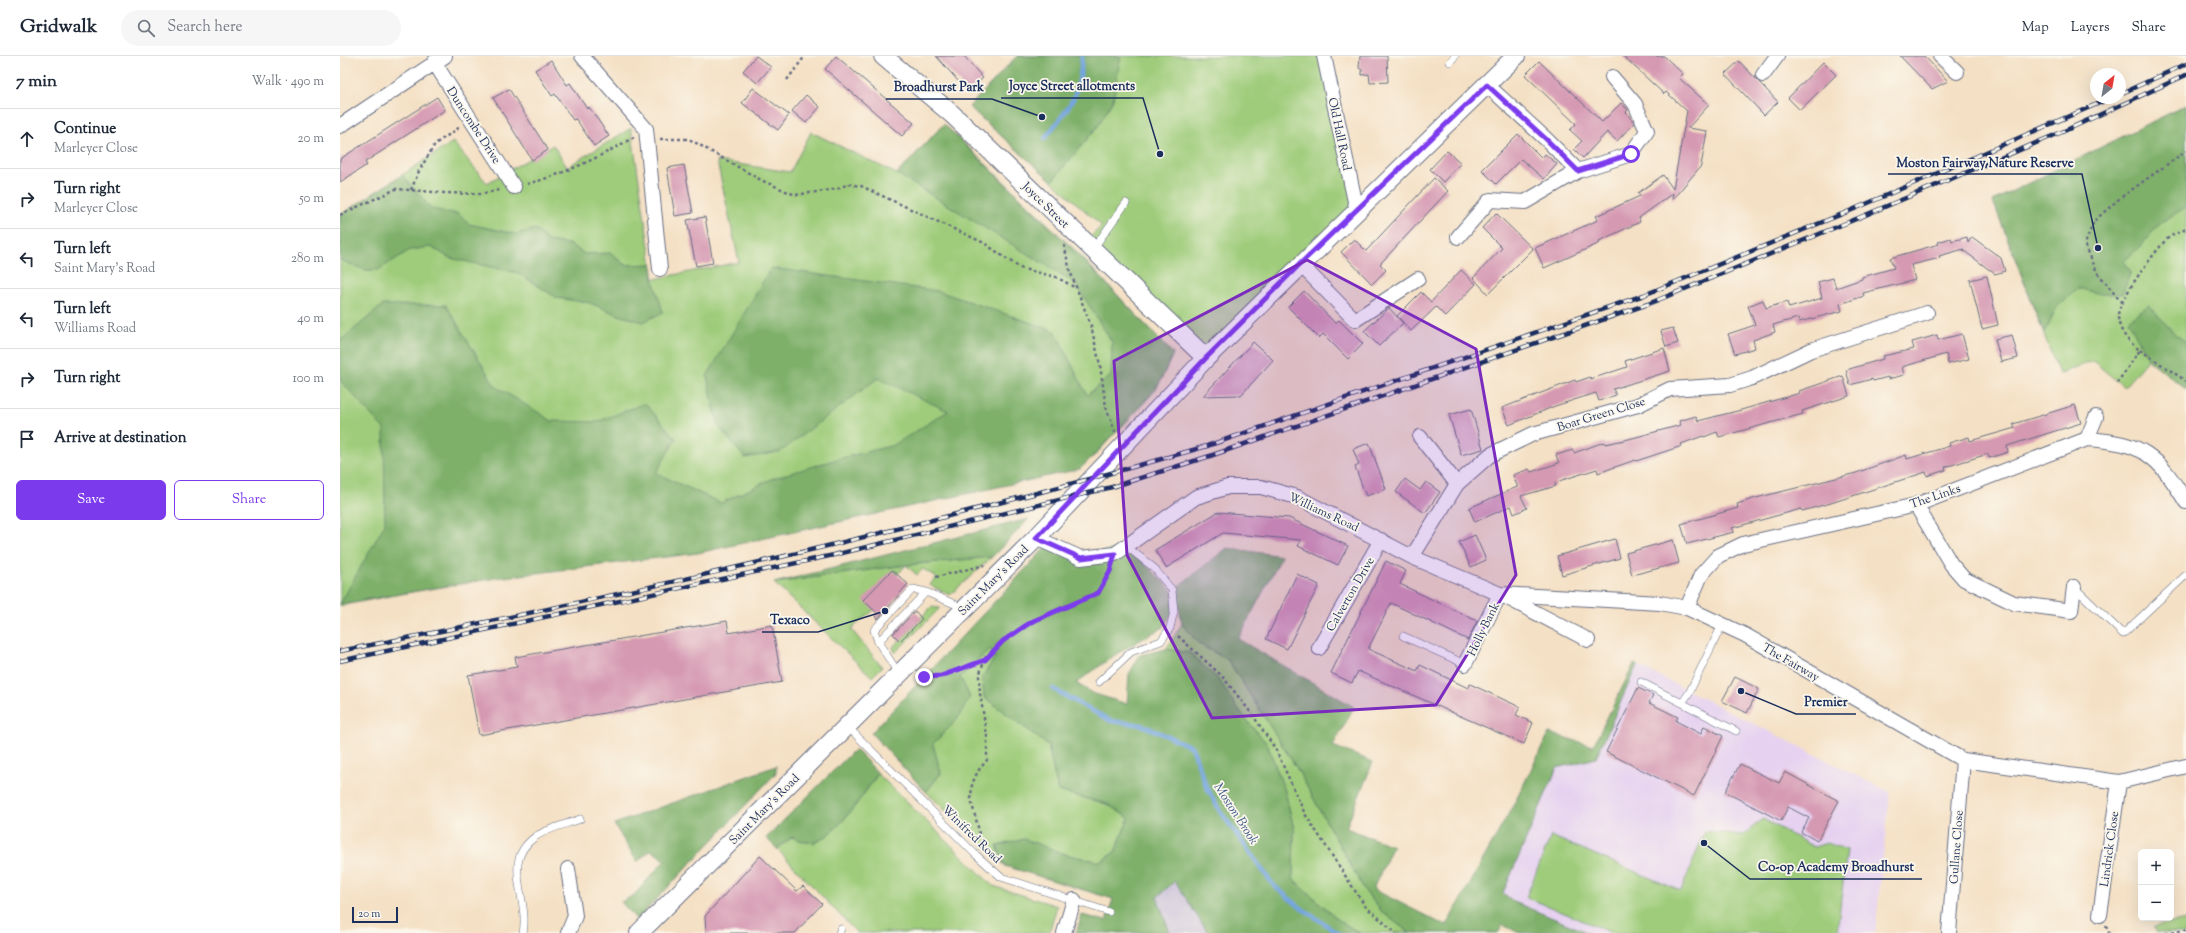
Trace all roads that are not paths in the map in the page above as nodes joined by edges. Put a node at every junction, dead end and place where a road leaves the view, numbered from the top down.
1 (582, 56) edge
2 (883, 56) edge
3 (1324, 56) edge
4 (1516, 56) edge
5 (1940, 56) edge
6 (1773, 57) edge
7 (440, 59) edge
8 (1957, 72) dead end
9 (1763, 75) dead end
10 (1612, 77) dead end
11 (1487, 85) junction
12 (340, 126) edge
13 (1578, 171) junction
14 (514, 187) dead end
15 (1126, 203) dead end
16 (1357, 211) junction
17 (1458, 237) dead end
18 (1093, 249) junction
19 (1300, 264) junction
20 (660, 269) dead end
21 (1418, 279) dead end
22 (1927, 313) dead end
23 (1206, 358) junction
24 (2096, 417) dead end
25 (1420, 437) dead end
26 (2087, 439) junction
27 (1457, 484) junction
28 (2186, 502) edge
29 (1916, 505) junction
30 (1036, 538) junction
31 (1381, 540) junction
32 (1121, 550) junction
33 (1412, 557) junction
34 (2186, 575) edge
35 (2074, 587) joint
36 (926, 592) junction
37 (1500, 594) junction
38 (1687, 608) junction
39 (965, 609) junction
40 (1722, 624) junction
41 (1403, 636) dead end
42 (1588, 640) dead end
43 (878, 642) junction
44 (1319, 648) dead end
45 (1465, 664) joint
46 (899, 674) junction
47 (1100, 682) dead end
48 (1641, 682) dead end
49 (1682, 703) junction
50 (847, 726) junction
51 (1736, 731) dead end
52 (1963, 760) junction
53 (2186, 766) edge
54 (2118, 782) junction
55 (580, 819) dead end
56 (568, 869) dead end
57 (1074, 900) junction
58 (1109, 912) dead end
59 (2100, 915) dead end
60 (523, 933) edge
61 (568, 933) edge
62 (639, 933) edge
63 (1064, 933) edge
64 (1949, 933) edge

1 - 20 street
2 - 18 street, Joyce Street
3 - 16 street, Old Hall Road
4 - 11 street, Saint Mary's Road
5 - 8 street
6 - 9 street
7 - 12 street
7 - 14 street, Duncombe Drive
10 - 13 street
11 - 13 street
11 - 16 street, Saint Mary's Road
13 - 17 street
15 - 18 lane
16 - 19 street, Saint Mary's Road
18 - 23 street, Joyce Street
19 - 21 street
19 - 23 street, Saint Mary's Road
22 - 27 street, Boar Green Close
23 - 30 street, Saint Mary's Road
24 - 26 street
25 - 27 street
26 - 28 street, The Links
26 - 29 street, The Links
27 - 33 street, Boar Green Close
29 - 35 street
29 - 38 street, The Links
30 - 32 street, Williams Road
30 - 39 street, Saint Mary's Road
31 - 32 street, Williams Road
31 - 33 street, Williams Road
31 - 44 street, Calverton Drive
32 - 47 lane
33 - 37 street, Williams Road
34 - 35 lane
36 - 39 lane
36 - 43 lane
36 - 43 lane
37 - 38 street, The Fairway
37 - 42 street, Williams Road
37 - 45 street, Holly Bank
38 - 40 street, The Fairway
39 - 46 street, Saint Mary's Road
40 - 49 lane
40 - 52 street, The Fairway
41 - 45 lane
43 - 46 lane
46 - 50 street, Saint Mary's Road
48 - 49 lane
49 - 51 lane
50 - 57 lane, Winifred Road
50 - 62 street, Saint Mary's Road
52 - 54 street, The Fairway
52 - 64 street, Gullane Close
53 - 54 street, The Fairway
54 - 59 street, Lindrick Close
55 - 60 lane
56 - 61 street
57 - 58 lane, Winifred Road
57 - 63 street

